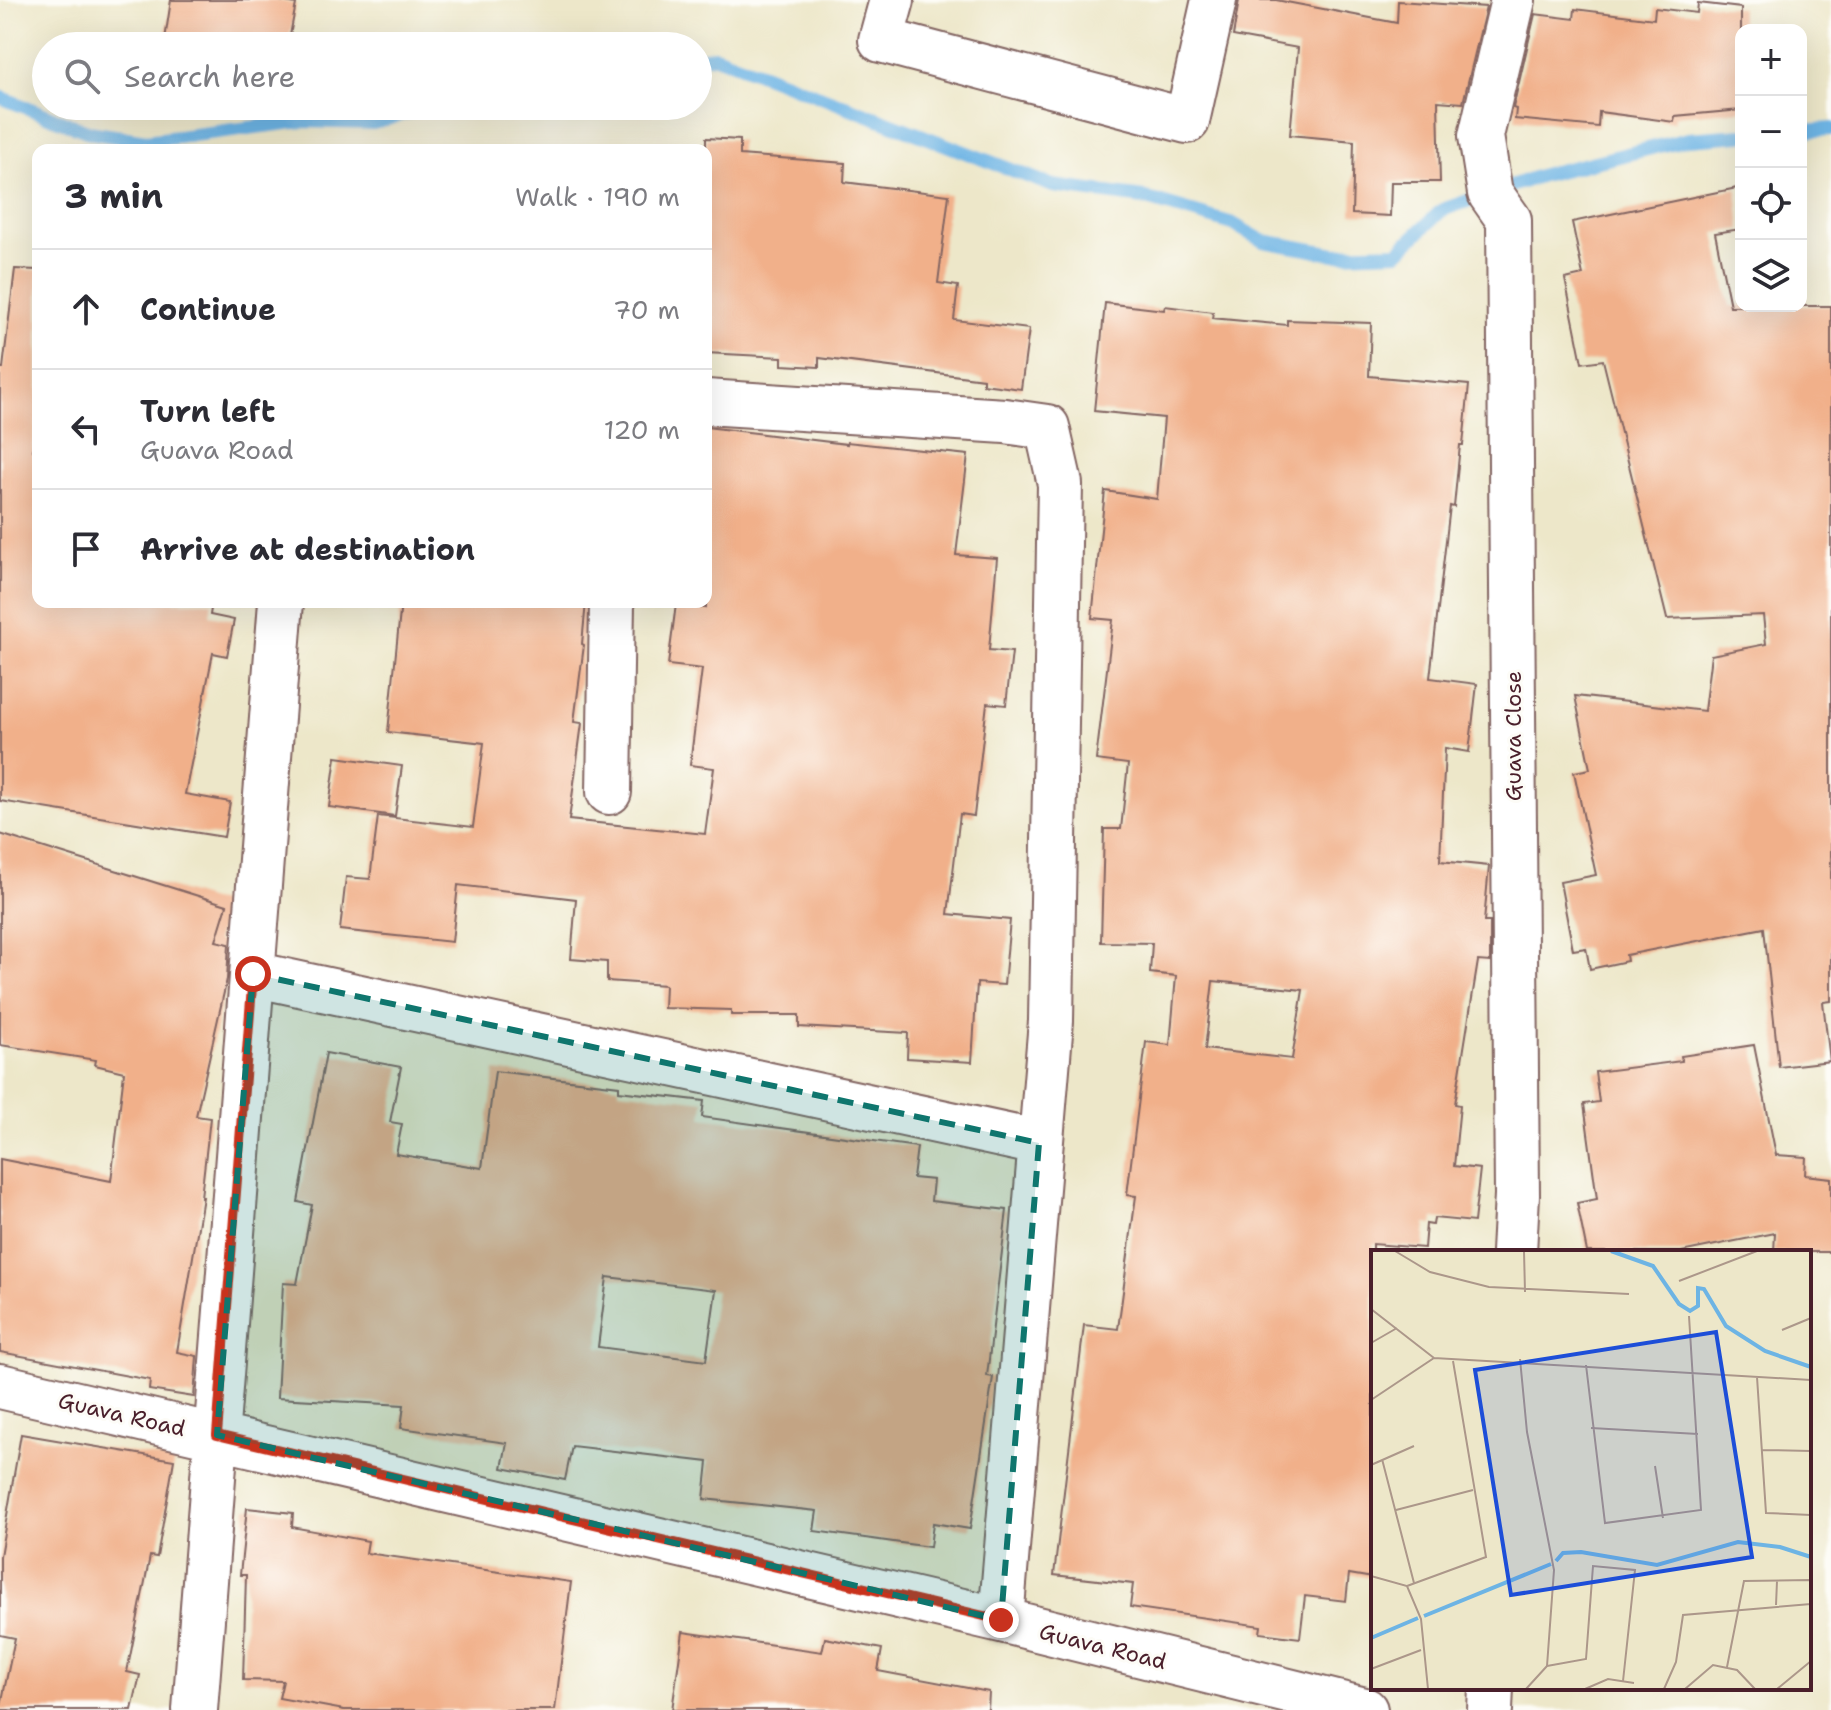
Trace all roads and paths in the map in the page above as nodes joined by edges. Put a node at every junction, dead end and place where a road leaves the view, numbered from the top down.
1 (892, 0) edge
2 (1214, 0) edge
3 (1513, 0) edge
4 (712, 402) edge
5 (281, 608) edge
6 (612, 608) edge
7 (609, 792) dead end
8 (253, 974) junction
9 (1039, 1143) junction
10 (1514, 1250) edge
11 (0, 1386) edge
12 (217, 1435) junction
13 (1001, 1620) junction
14 (1491, 1690) edge
15 (195, 1710) edge
16 (1365, 1710) edge
17 (1490, 1710) edge

1 - 2 street
3 - 10 street, Guava Close
4 - 9 street
5 - 8 street
6 - 7 street
8 - 9 street
8 - 12 street
9 - 13 street
11 - 12 street, Guava Road
12 - 13 street, Guava Road
12 - 15 street
13 - 16 street, Guava Road
14 - 17 street

